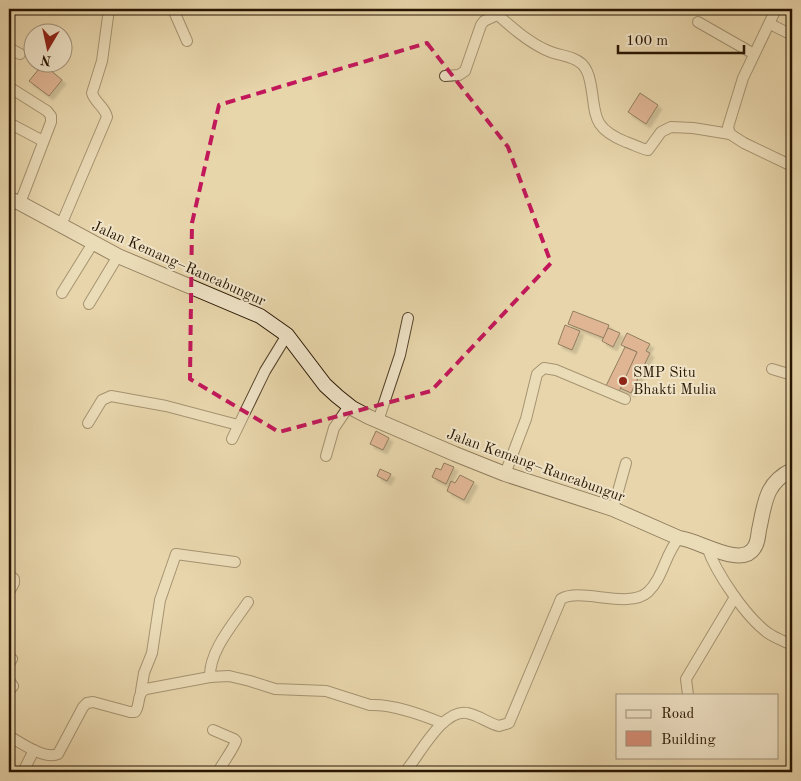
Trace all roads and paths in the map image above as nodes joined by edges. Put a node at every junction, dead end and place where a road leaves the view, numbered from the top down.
1 (108, 9) edge
2 (173, 9) edge
3 (776, 9) edge
4 (494, 12) edge
5 (698, 22) dead end
6 (770, 24) junction
7 (792, 35) edge
8 (187, 41) dead end
9 (9, 48) edge
10 (20, 54) dead end
11 (754, 54) junction
12 (445, 76) dead end
13 (9, 87) edge
14 (9, 123) edge
15 (729, 130) junction
16 (43, 141) junction
17 (792, 166) edge
18 (14, 201) edge
19 (61, 225) junction
20 (93, 243) junction
21 (118, 256) junction
22 (62, 293) dead end
23 (89, 304) dead end
24 (408, 318) dead end
25 (287, 335) junction
26 (772, 369) dead end
27 (792, 376) edge
28 (625, 399) dead end
29 (349, 406) junction
30 (378, 421) junction
31 (88, 423) dead end
32 (238, 425) junction
33 (232, 439) dead end
34 (326, 456) dead end
35 (626, 463) dead end
36 (792, 470) edge
37 (505, 474) junction
38 (613, 509) junction
39 (679, 538) junction
40 (707, 547) junction
41 (235, 562) dead end
42 (9, 574) edge
43 (9, 592) edge
44 (735, 597) junction
45 (248, 602) dead end
46 (792, 645) edge
47 (9, 656) edge
48 (9, 664) edge
49 (210, 677) junction
50 (9, 680) edge
51 (9, 691) edge
52 (142, 691) junction
53 (688, 694) edge
54 (442, 723) junction
55 (213, 730) dead end
56 (9, 736) edge
57 (34, 750) junction
58 (23, 772) edge
59 (218, 772) edge
60 (405, 772) edge

1 - 19 street
2 - 8 street
3 - 6 street
4 - 12 street
4 - 15 street
5 - 11 street
6 - 7 street
6 - 11 street
9 - 10 street
11 - 15 street
13 - 16 street
14 - 16 street
15 - 17 street
16 - 18 street
18 - 19 street, Jalan Kemang–Rancabungur
19 - 20 street, Jalan Kemang–Rancabungur
20 - 21 street, Jalan Kemang–Rancabungur
20 - 22 street
21 - 23 street
21 - 25 street, Jalan Kemang–Rancabungur
24 - 30 street
25 - 29 street, Jalan Kemang–Rancabungur
25 - 32 street
26 - 27 street
28 - 37 street
29 - 30 street, Jalan Kemang–Rancabungur
29 - 34 street
30 - 37 street, Jalan Kemang–Rancabungur
31 - 32 street
32 - 33 street
35 - 38 street
36 - 40 street, Jalan Kemang–Rancabungur
37 - 38 street, Jalan Kemang–Rancabungur
38 - 39 street, Jalan Kemang–Rancabungur
39 - 40 street, Jalan Kemang–Rancabungur
39 - 54 street
40 - 44 street
41 - 52 street
42 - 43 street
44 - 46 street
44 - 53 street
45 - 49 street
47 - 48 street
49 - 52 street
49 - 54 street
50 - 51 street
52 - 57 street
54 - 60 street
55 - 59 street
56 - 57 street
57 - 58 street

